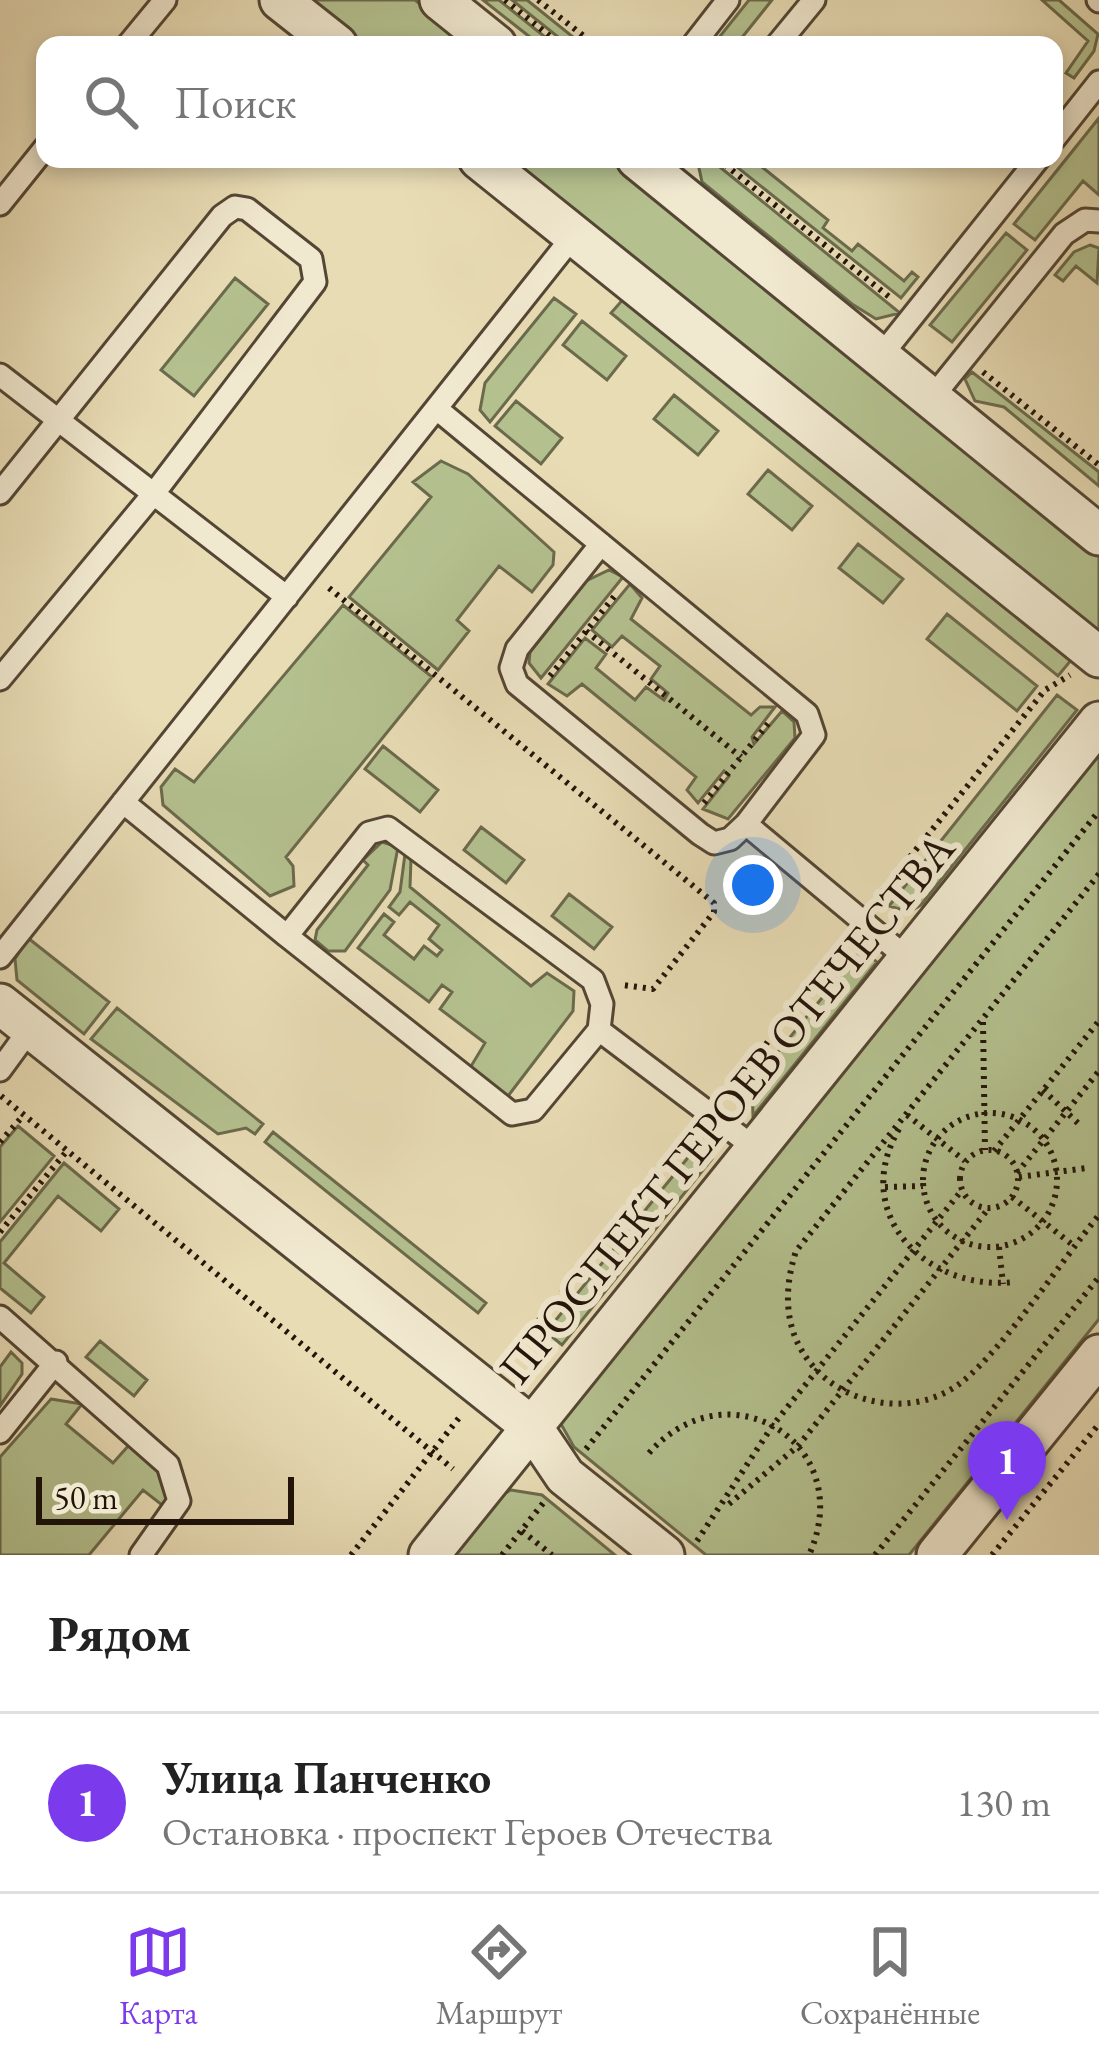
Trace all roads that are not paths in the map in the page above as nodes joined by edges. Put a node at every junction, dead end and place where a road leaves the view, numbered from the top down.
1 (165, 0) edge
2 (280, 0) edge
3 (440, 0) edge
4 (728, 0) edge
5 (814, 0) edge
6 (135, 36) edge
7 (326, 36) edge
8 (485, 36) edge
9 (700, 36) edge
10 (784, 36) edge
11 (1099, 82) edge
12 (1063, 128) edge
13 (36, 159) edge
14 (490, 168) edge
15 (662, 168) edge
16 (1031, 168) edge
17 (0, 203) edge
18 (1099, 221) edge
19 (574, 235) junction
20 (880, 357) junction
21 (0, 375) edge
22 (931, 399) junction
23 (437, 409) junction
24 (60, 424) junction
25 (155, 493) junction
26 (0, 494) edge
27 (1099, 535) edge
28 (601, 544) junction
29 (287, 597) junction
30 (1099, 658) edge
31 (0, 679) edge
32 (1099, 722) edge
33 (123, 802) junction
34 (746, 824) junction
35 (287, 936) junction
36 (0, 957) edge
37 (908, 959) junction
38 (15, 1016) edge
39 (599, 1030) junction
40 (0, 1070) edge
41 (754, 1148) junction
42 (0, 1317) edge
43 (1099, 1355) edge
44 (56, 1362) junction
45 (532, 1427) junction
46 (0, 1432) edge
47 (141, 1555) edge
48 (429, 1555) edge
49 (664, 1555) edge
50 (937, 1555) edge

1 - 6 lane
2 - 7 street
3 - 8 street
4 - 9 lane
5 - 10 lane
11 - 12 lane
13 - 17 lane
14 - 19 street
15 - 20 street
16 - 20 lane
18 - 22 lane
19 - 23 lane
19 - 30 street
20 - 22 street
21 - 24 lane
22 - 27 street
23 - 28 lane
23 - 29 lane
24 - 25 lane
24 - 25 lane
24 - 26 lane
25 - 29 lane
25 - 31 lane
28 - 34 lane
28 - 34 lane
29 - 33 lane
32 - 37 street, ПРОСПЕКТ ГЕРОЕВ ОТЕЧЕСТВА
33 - 35 lane
33 - 36 lane
34 - 37 lane
35 - 39 lane
35 - 39 lane
37 - 41 street, ПРОСПЕКТ ГЕРОЕВ ОТЕЧЕСТВА
38 - 40 lane
38 - 45 street
39 - 41 lane
41 - 45 street, ПРОСПЕКТ ГЕРОЕВ ОТЕЧЕСТВА
42 - 44 lane
43 - 50 street
44 - 46 lane
44 - 47 lane
45 - 48 street, ПРОСПЕКТ ГЕРОЕВ ОТЕЧЕСТВА
45 - 49 street

